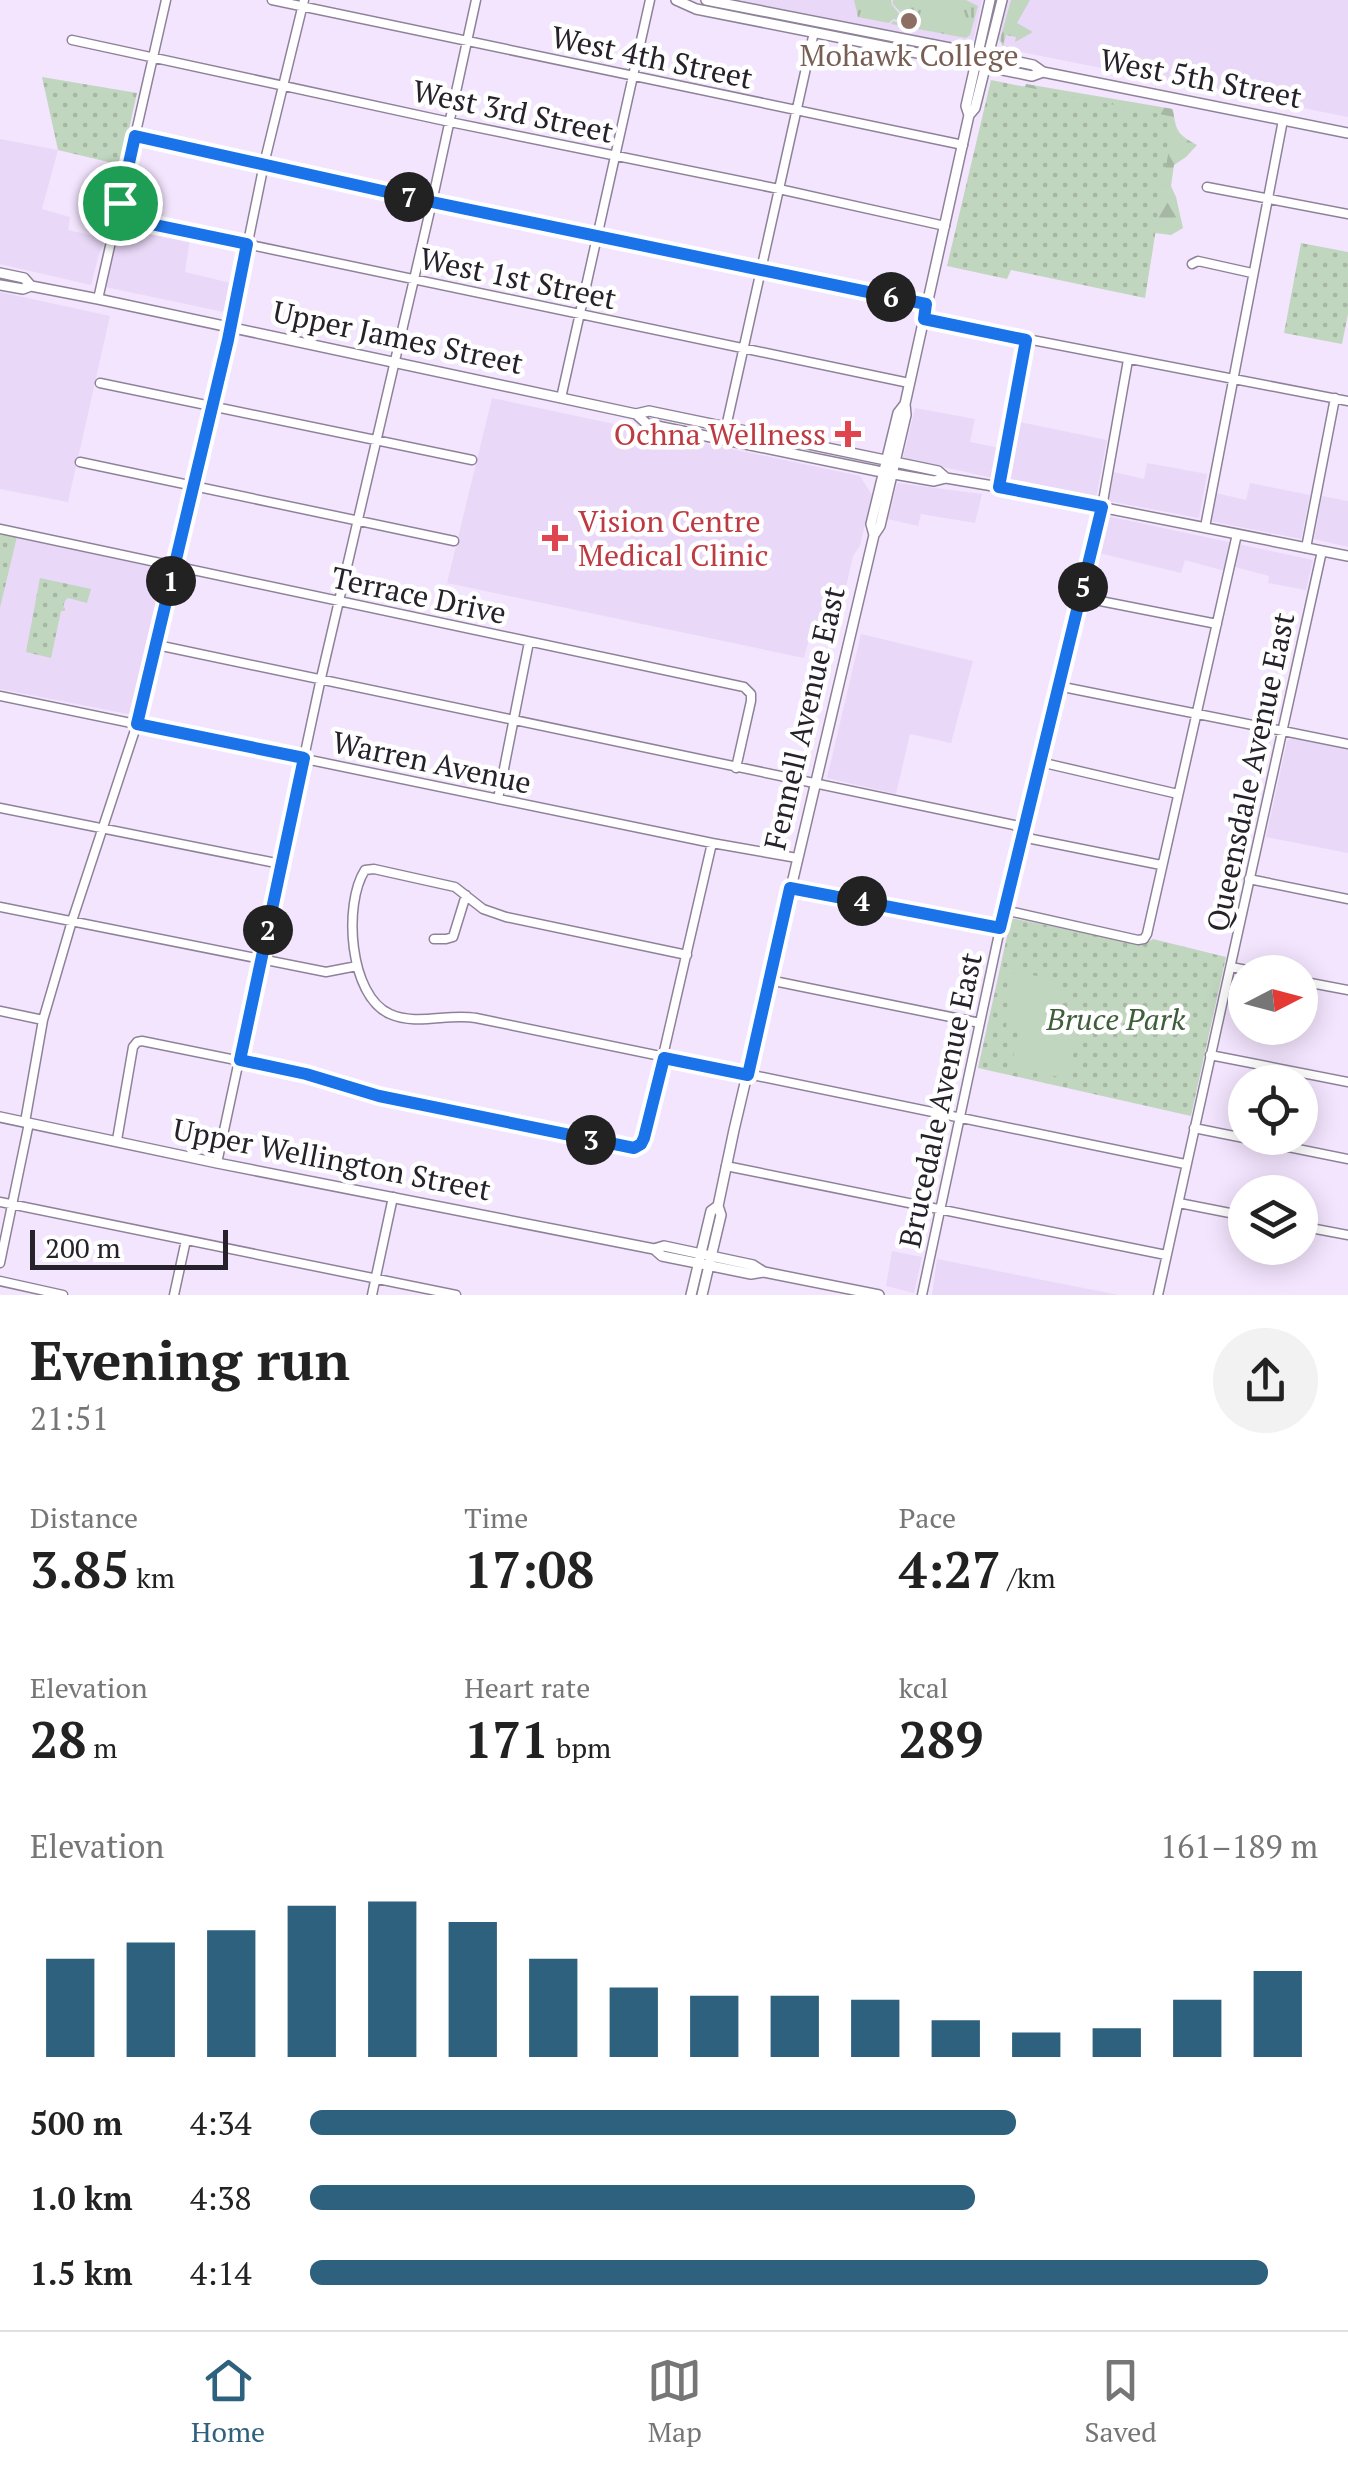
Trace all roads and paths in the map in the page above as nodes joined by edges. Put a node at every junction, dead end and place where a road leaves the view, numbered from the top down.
1 (166, 0) edge
2 (272, 0) edge
3 (476, 0) edge
4 (650, 0) edge
5 (682, 0) edge
6 (706, 0) edge
7 (990, 0) edge
8 (1002, 0) edge
9 (303, 3) edge
10 (814, 32) junction
11 (72, 40) dead end
12 (468, 40) junction
13 (153, 57) junction
14 (981, 60) junction
15 (632, 77) junction
16 (283, 84) junction
17 (796, 111) junction
18 (1283, 120) junction
19 (450, 122) junction
20 (1348, 133) edge
21 (135, 136) junction
22 (963, 146) junction
23 (613, 155) junction
24 (264, 164) junction
25 (1207, 187) dead end
26 (779, 189) junction
27 (1268, 199) junction
28 (432, 202) junction
29 (1348, 214) edge
30 (117, 217) junction
31 (944, 226) junction
32 (597, 235) junction
33 (247, 244) junction
34 (1192, 264) dead end
35 (761, 268) junction
36 (1252, 272) junction
37 (0, 273) edge
38 (414, 279) junction
39 (0, 285) edge
40 (31, 286) junction
41 (13, 288) junction
42 (98, 298) junction
43 (926, 304) junction
44 (578, 314) junction
45 (924, 319) junction
46 (230, 326) junction
47 (1026, 340) junction
48 (743, 349) junction
49 (1128, 360) junction
50 (396, 362) junction
51 (1232, 379) junction
52 (100, 383) dead end
53 (909, 383) junction
54 (561, 398) junction
55 (1335, 398) junction
56 (1348, 400) edge
57 (212, 406) junction
58 (636, 414) junction
59 (726, 427) junction
60 (377, 442) junction
61 (472, 460) dead end
62 (80, 462) dead end
63 (889, 468) junction
64 (194, 486) junction
65 (999, 487) junction
66 (1102, 507) junction
67 (358, 521) junction
68 (1205, 527) junction
69 (0, 529) edge
70 (1237, 534) junction
71 (454, 541) dead end
72 (1306, 548) junction
73 (1322, 551) junction
74 (1348, 556) edge
75 (175, 565) junction
76 (1080, 597) junction
77 (339, 600) junction
78 (1217, 624) junction
79 (529, 642) junction
80 (157, 645) junction
81 (321, 678) junction
82 (1058, 686) junction
83 (0, 696) edge
84 (1196, 714) junction
85 (514, 721) junction
86 (137, 724) junction
87 (1283, 730) junction
88 (1348, 744) edge
89 (304, 758) junction
90 (1040, 762) junction
91 (736, 768) junction
92 (814, 783) junction
93 (1178, 794) junction
94 (498, 799) junction
95 (0, 808) edge
96 (102, 828) junction
97 (1022, 832) junction
98 (712, 843) junction
99 (796, 858) junction
100 (281, 864) junction
101 (1161, 865) junction
102 (1249, 880) junction
103 (790, 888) junction
104 (466, 896) junction
105 (1348, 899) edge
106 (0, 907) edge
107 (1004, 910) junction
108 (72, 921) junction
109 (1000, 928) junction
110 (434, 939) dead end
111 (1233, 955) edge
112 (687, 956) junction
113 (262, 959) junction
114 (357, 966) junction
115 (769, 980) junction
116 (1228, 980) edge
117 (1318, 984) edge
118 (1348, 990) edge
119 (0, 1011) edge
120 (43, 1020) junction
121 (980, 1023) junction
122 (1210, 1055) junction
123 (664, 1058) junction
124 (240, 1060) junction
125 (748, 1075) junction
126 (1348, 1082) edge
127 (0, 1117) edge
128 (960, 1119) junction
129 (27, 1122) junction
130 (1194, 1128) junction
131 (117, 1140) junction
132 (1348, 1159) edge
133 (217, 1162) junction
134 (1185, 1164) junction
135 (726, 1166) junction
136 (393, 1197) junction
137 (0, 1202) edge
138 (1179, 1203) junction
139 (12, 1204) junction
140 (718, 1206) junction
141 (940, 1210) junction
142 (1228, 1213) edge
143 (1318, 1230) edge
144 (1348, 1236) edge
145 (186, 1240) junction
146 (1166, 1255) junction
147 (699, 1258) junction
148 (711, 1261) junction
149 (0, 1262) edge
150 (375, 1278) junction
151 (0, 1281) edge
152 (63, 1295) edge
153 (174, 1295) edge
154 (372, 1295) edge
155 (456, 1295) edge
156 (691, 1295) edge
157 (702, 1295) edge
158 (880, 1295) edge
159 (922, 1295) edge
160 (1158, 1295) edge

1 - 13 street
2 - 9 street, West 4th Street
3 - 12 street
4 - 15 street
5 - 10 main road, West 5th Street
6 - 14 main road, West 5th Street
7 - 14 main road
8 - 14 main road
9 - 12 street, West 4th Street
9 - 16 street
10 - 14 main road, West 5th Street
10 - 17 street
11 - 13 street, West 3rd Street
12 - 15 street, West 4th Street
12 - 19 street
13 - 16 street, West 3rd Street
13 - 21 street
14 - 18 main road, West 5th Street
14 - 22 main road, Fennell Avenue East
15 - 17 street, West 4th Street
15 - 23 street
16 - 19 street, West 3rd Street
16 - 24 street
17 - 22 street, West 4th Street
17 - 26 street
18 - 20 main road, West 5th Street
18 - 27 street
19 - 23 street, West 3rd Street
19 - 28 street
21 - 24 street
21 - 30 street
22 - 31 main road, Fennell Avenue East
23 - 26 street, West 3rd Street
23 - 32 street
24 - 28 street
24 - 33 street
25 - 27 street
26 - 31 street, West 3rd Street
26 - 35 street
27 - 29 street
27 - 36 street
28 - 32 street
28 - 38 street
30 - 33 street, West 1st Street
30 - 42 street
31 - 43 main road, Fennell Avenue East
32 - 35 street
32 - 44 street
33 - 38 street, West 1st Street
33 - 46 street
34 - 36 street
35 - 43 street
35 - 48 street
36 - 51 street
37 - 40 main road, Upper James Street
37 - 41 main road
38 - 44 street, West 1st Street
38 - 50 street
39 - 41 main road, Upper James Street
40 - 41 main road, Upper James Street
40 - 42 main road, Upper James Street
42 - 46 main road, Upper James Street
43 - 45 main road, Fennell Avenue East
44 - 48 street, West 1st Street
44 - 54 street
45 - 47 street
45 - 53 main road, Fennell Avenue East
46 - 50 main road, Upper James Street
46 - 57 street
47 - 49 street
47 - 65 street
48 - 53 street, West 1st Street
48 - 59 street
49 - 51 street
49 - 66 street, Brucedale Avenue East
50 - 54 main road, Upper James Street
50 - 60 street
51 - 55 street
51 - 68 street
52 - 57 street
53 - 63 main road, Fennell Avenue East
54 - 58 main road, Upper James Street
55 - 56 street
55 - 72 street
57 - 60 street
57 - 64 street
58 - 59 main road, Upper James Street
58 - 63 main road, Upper James Street
59 - 63 main road, Upper James Street
60 - 61 street
60 - 67 street
62 - 64 street
63 - 65 main road, Upper James Street
63 - 92 main road, Fennell Avenue East
64 - 67 street
64 - 75 street
65 - 66 main road, Upper James Street
66 - 68 main road, Upper James Street
66 - 76 street, Brucedale Avenue East
67 - 71 street
67 - 77 street
68 - 70 main road, Upper James Street
69 - 75 street, Terrace Drive
70 - 72 main road, Upper James Street
70 - 78 street
72 - 73 main road, Upper James Street
73 - 74 main road, Upper James Street
73 - 87 street, Queensdale Avenue East
75 - 77 street, Terrace Drive
75 - 80 street
76 - 78 street
76 - 82 street, Brucedale Avenue East
77 - 79 street, Terrace Drive
77 - 81 street
78 - 84 street
79 - 85 street
79 - 91 street, Terrace Drive
80 - 81 street
80 - 86 street
81 - 85 street
81 - 89 street
82 - 84 street
82 - 90 street, Brucedale Avenue East
83 - 86 street, Warren Avenue
84 - 87 street
84 - 93 street
85 - 91 street
85 - 94 street
86 - 89 street, Warren Avenue
86 - 96 street
87 - 88 street
87 - 102 street, Queensdale Avenue East
89 - 94 street, Warren Avenue
89 - 100 street
90 - 93 street
90 - 97 street, Brucedale Avenue East
91 - 92 street
92 - 97 street
92 - 99 main road, Fennell Avenue East
93 - 101 street
94 - 98 street, Warren Avenue
95 - 96 street
96 - 100 street
96 - 108 street
97 - 101 street
97 - 107 street, Brucedale Avenue East
98 - 99 street, Warren Avenue
98 - 112 street
99 - 103 main road, Fennell Avenue East
100 - 113 street
101 - 107 street
102 - 105 street
102 - 111 street, Queensdale Avenue East
103 - 109 street
103 - 115 main road, Fennell Avenue East
104 - 110 street
104 - 112 street
104 - 114 street
106 - 108 street
107 - 109 street, Brucedale Avenue East
108 - 113 street
108 - 120 street
109 - 121 street, Brucedale Avenue East
112 - 123 street
113 - 114 street
113 - 124 street
114 - 123 street
115 - 121 street
115 - 125 main road, Fennell Avenue East
116 - 122 street, Queensdale Avenue East
117 - 118 street
119 - 120 street
120 - 129 street
121 - 128 street, Brucedale Avenue East
122 - 126 street
122 - 130 street, Queensdale Avenue East
123 - 124 street
123 - 125 street
124 - 131 street
124 - 133 street
125 - 128 street
125 - 135 main road, Fennell Avenue East
127 - 129 main road, Upper Wellington Street
128 - 134 street
128 - 141 street, Brucedale Avenue East
129 - 131 main road, Upper Wellington Street
129 - 139 street
130 - 132 street
130 - 134 street, Queensdale Avenue East
131 - 133 main road, Upper Wellington Street
133 - 136 main road, Upper Wellington Street
134 - 138 street, Queensdale Avenue East
135 - 140 main road, Fennell Avenue East
135 - 141 street
136 - 147 main road, Upper Wellington Street
136 - 150 street
137 - 139 street
138 - 142 street
138 - 146 street, Queensdale Avenue East
139 - 145 street
139 - 149 street
140 - 147 main road, Fennell Avenue East
140 - 148 main road, Fennell Avenue East
141 - 146 street
141 - 159 street, Brucedale Avenue East
143 - 144 street
145 - 150 street
145 - 153 street
146 - 160 street, Queensdale Avenue East
147 - 148 main road, Upper Wellington Street
147 - 156 main road, Fennell Avenue East
148 - 157 main road, Fennell Avenue East
148 - 158 main road, Upper Wellington Street
150 - 154 street
150 - 155 street
151 - 152 street

